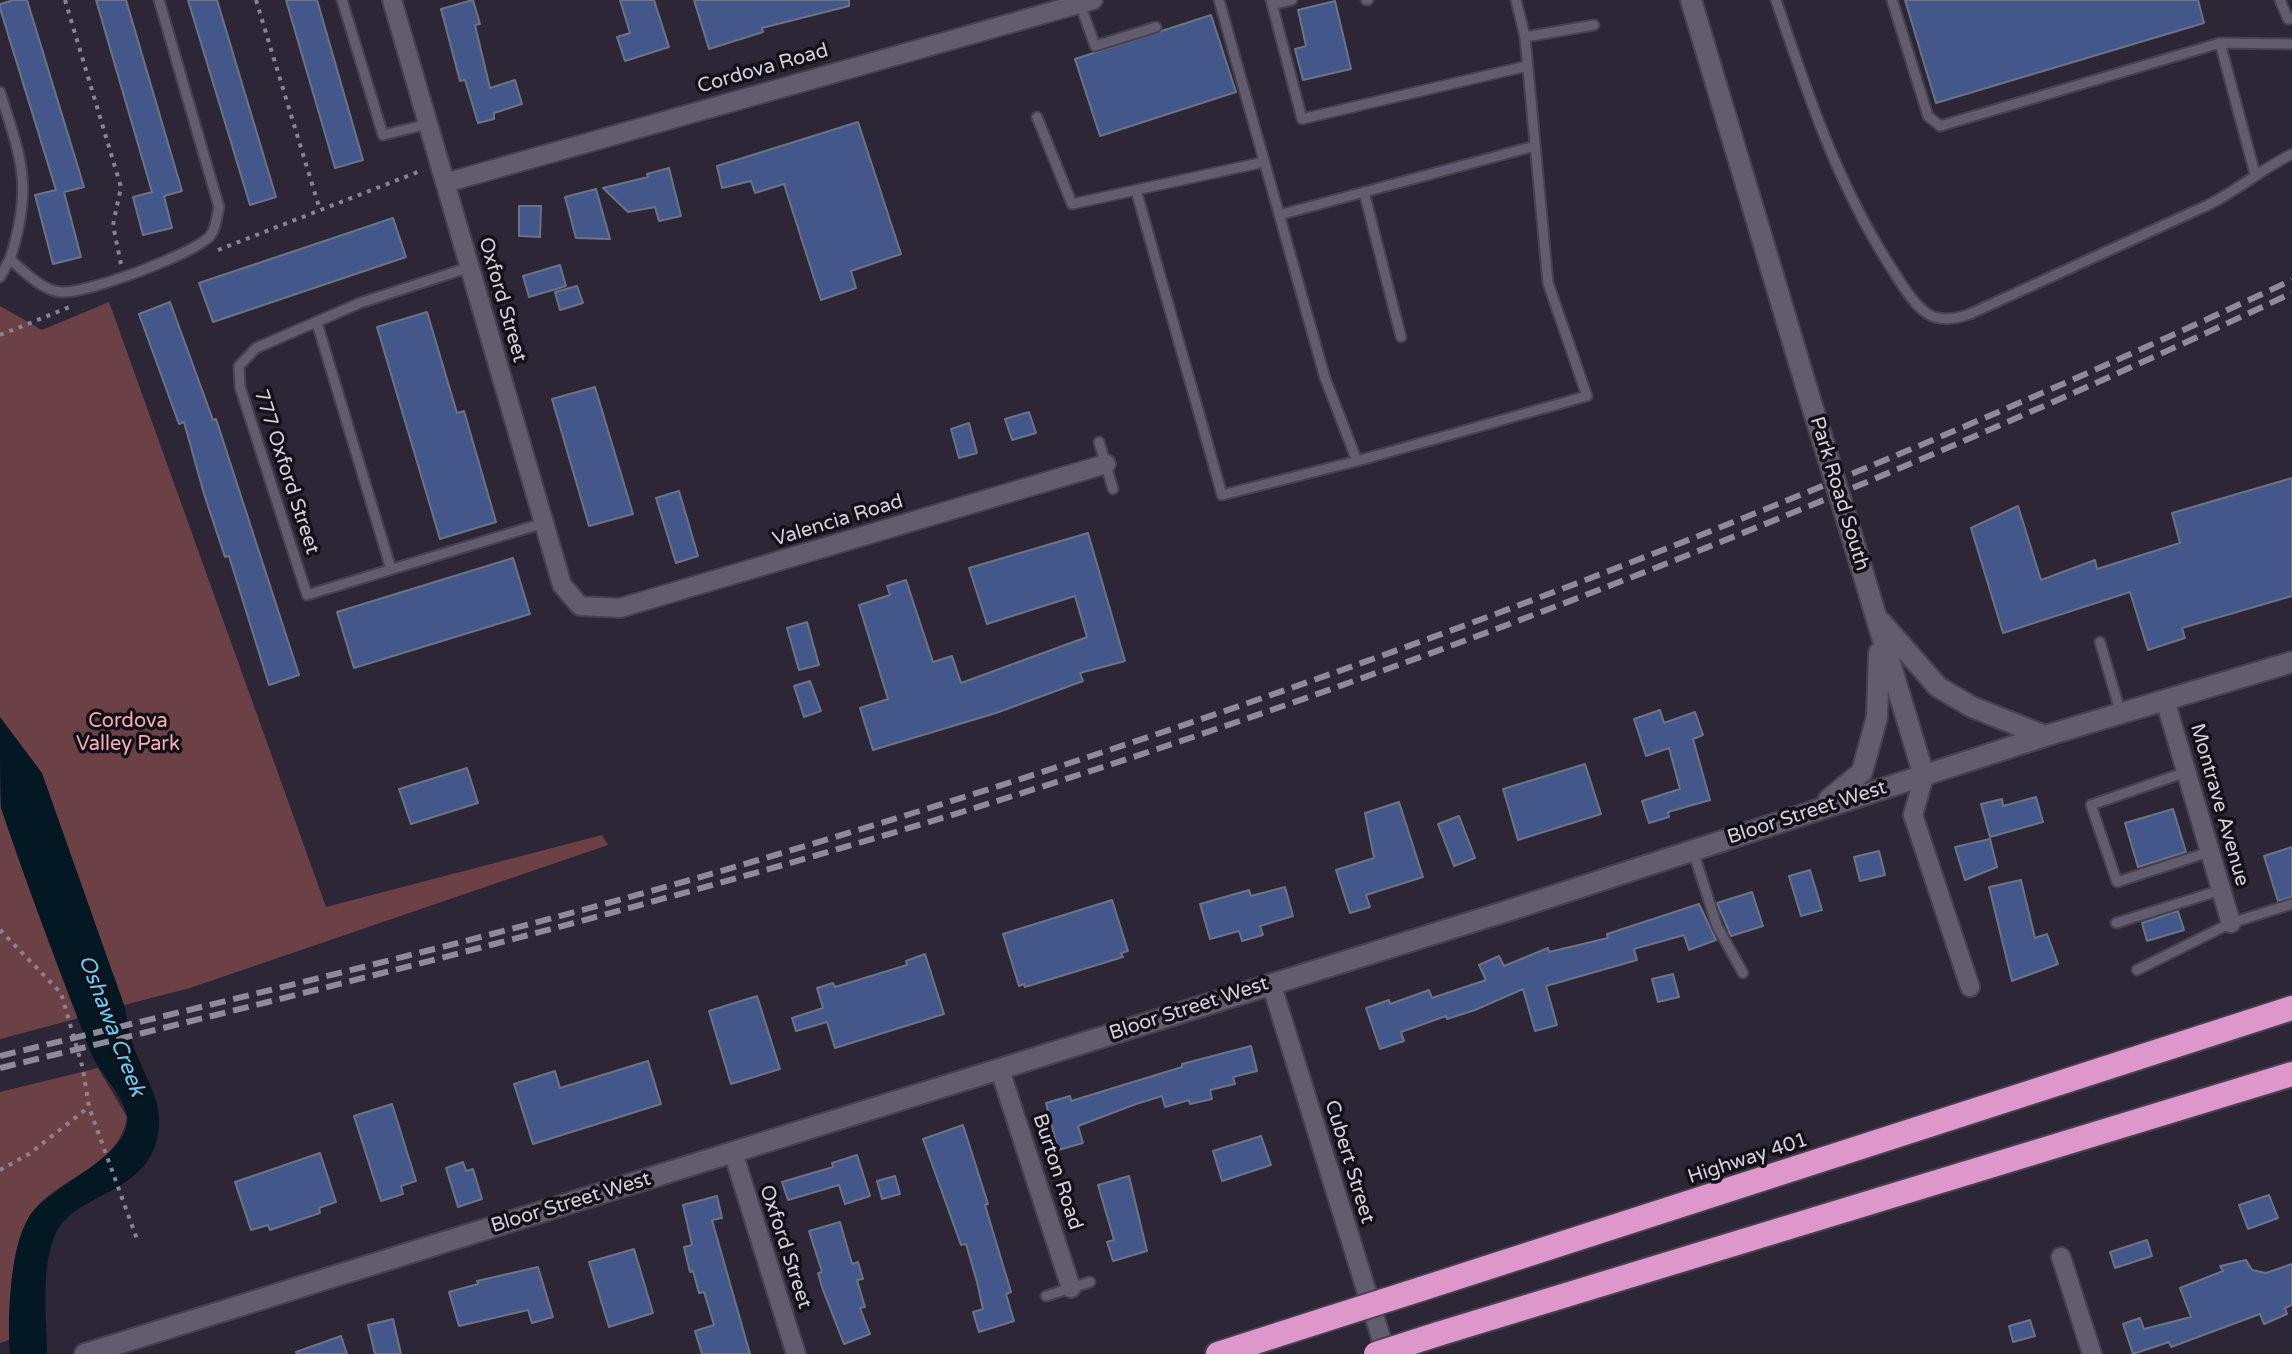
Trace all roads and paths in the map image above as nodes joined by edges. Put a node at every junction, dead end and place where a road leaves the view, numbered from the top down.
1 (65, 0) edge
2 (159, 0) edge
3 (256, 0) edge
4 (342, 0) edge
5 (392, 0) edge
6 (1219, 0) edge
7 (1292, 0) edge
8 (1516, 0) edge
9 (1691, 0) edge
10 (1776, 0) edge
11 (1892, 0) edge
12 (2280, 0) edge
13 (1087, 2) edge
14 (1272, 2) edge
15 (2292, 19) edge
16 (1594, 25) dead end
17 (1156, 27) dead end
18 (1525, 37) junction
19 (2220, 43) junction
20 (2292, 44) edge
21 (1527, 66) junction
22 (0, 92) edge
23 (1037, 117) dead end
24 (428, 124) junction
25 (1535, 146) junction
26 (2292, 154) edge
27 (1264, 162) junction
28 (2255, 174) junction
29 (445, 183) junction
30 (1136, 190) junction
31 (1364, 192) junction
32 (320, 210) dead end
33 (1279, 215) junction
34 (10, 259) junction
35 (470, 267) junction
36 (123, 275) junction
37 (0, 277) edge
38 (317, 323) junction
39 (1401, 337) dead end
40 (1099, 442) dead end
41 (1357, 461) junction
42 (1106, 464) junction
43 (1113, 489) dead end
44 (544, 523) junction
45 (391, 569) junction
46 (580, 606) joint
47 (1876, 617) junction
48 (2100, 642) dead end
49 (2292, 662) edge
50 (2165, 700) junction
51 (2121, 714) junction
52 (2045, 736) junction
53 (2186, 772) junction
54 (1924, 776) junction
55 (1811, 811) junction
56 (1692, 849) junction
57 (2209, 852) junction
58 (2221, 890) junction
59 (2292, 904) edge
60 (2116, 923) dead end
61 (2231, 923) junction
62 (0, 930) edge
63 (2137, 970) dead end
64 (1743, 973) dead end
65 (1271, 983) junction
66 (1970, 987) dead end
67 (2292, 1008) edge
68 (1000, 1070) junction
69 (2292, 1074) edge
70 (89, 1107) junction
71 (733, 1152) junction
72 (0, 1170) edge
73 (138, 1242) dead end
74 (2061, 1257) dead end
75 (1090, 1282) dead end
76 (1071, 1288) junction
77 (1046, 1296) dead end
78 (85, 1354) edge
79 (796, 1354) edge
80 (1218, 1354) edge
81 (1376, 1354) edge
82 (1386, 1354) edge
83 (2092, 1354) edge

1 - 36 path
2 - 36 lane
3 - 32 path
4 - 24 lane
5 - 24 street, Oxford Street
6 - 27 lane
7 - 14 lane
8 - 18 lane
9 - 47 main road, Park Road South, bridge
10 - 28 lane
11 - 19 lane
12 - 15 lane
13 - 17 lane
13 - 29 street, Cordova Road
14 - 21 lane
16 - 18 lane
18 - 21 lane
19 - 20 lane
19 - 28 lane
21 - 25 lane
22 - 34 lane
23 - 30 lane
24 - 29 street, Oxford Street
25 - 31 lane
25 - 41 lane
26 - 28 lane
27 - 30 lane
27 - 33 lane
29 - 35 street, Oxford Street
30 - 41 lane
31 - 33 lane
31 - 39 lane
33 - 41 lane
34 - 36 lane
34 - 37 lane
35 - 38 lane, 777 Oxford Street
35 - 44 street, Oxford Street
38 - 45 lane
38 - 45 lane, 777 Oxford Street
40 - 42 lane
42 - 43 lane
42 - 46 street, Valencia Road
44 - 45 lane, 777 Oxford Street
44 - 46 street, Oxford Street
47 - 52 main road
47 - 54 main road, Park Road South
47 - 55 main road
48 - 51 lane
49 - 50 main road, Bloor Street West
50 - 51 main road, Bloor Street West
50 - 53 street, Montrave Avenue
51 - 52 main road, Bloor Street West
52 - 54 main road, Bloor Street West
53 - 57 street, Montrave Avenue
53 - 57 lane
54 - 55 main road, Bloor Street West
54 - 66 street
55 - 56 main road, Bloor Street West
56 - 64 lane
56 - 65 main road, Bloor Street West
57 - 58 street, Montrave Avenue
58 - 60 lane
58 - 61 street, Montrave Avenue
59 - 61 lane
61 - 63 lane
62 - 70 path
65 - 68 main road, Bloor Street West
65 - 82 street, Cubert Street
67 - 80 highway, Highway 401, bridge
68 - 71 main road, Bloor Street West
68 - 76 street, Burton Road
69 - 81 highway, bridge
70 - 72 path
70 - 73 path
71 - 78 main road, Bloor Street West
71 - 79 street, Oxford Street
74 - 83 street
75 - 76 lane
76 - 77 lane

